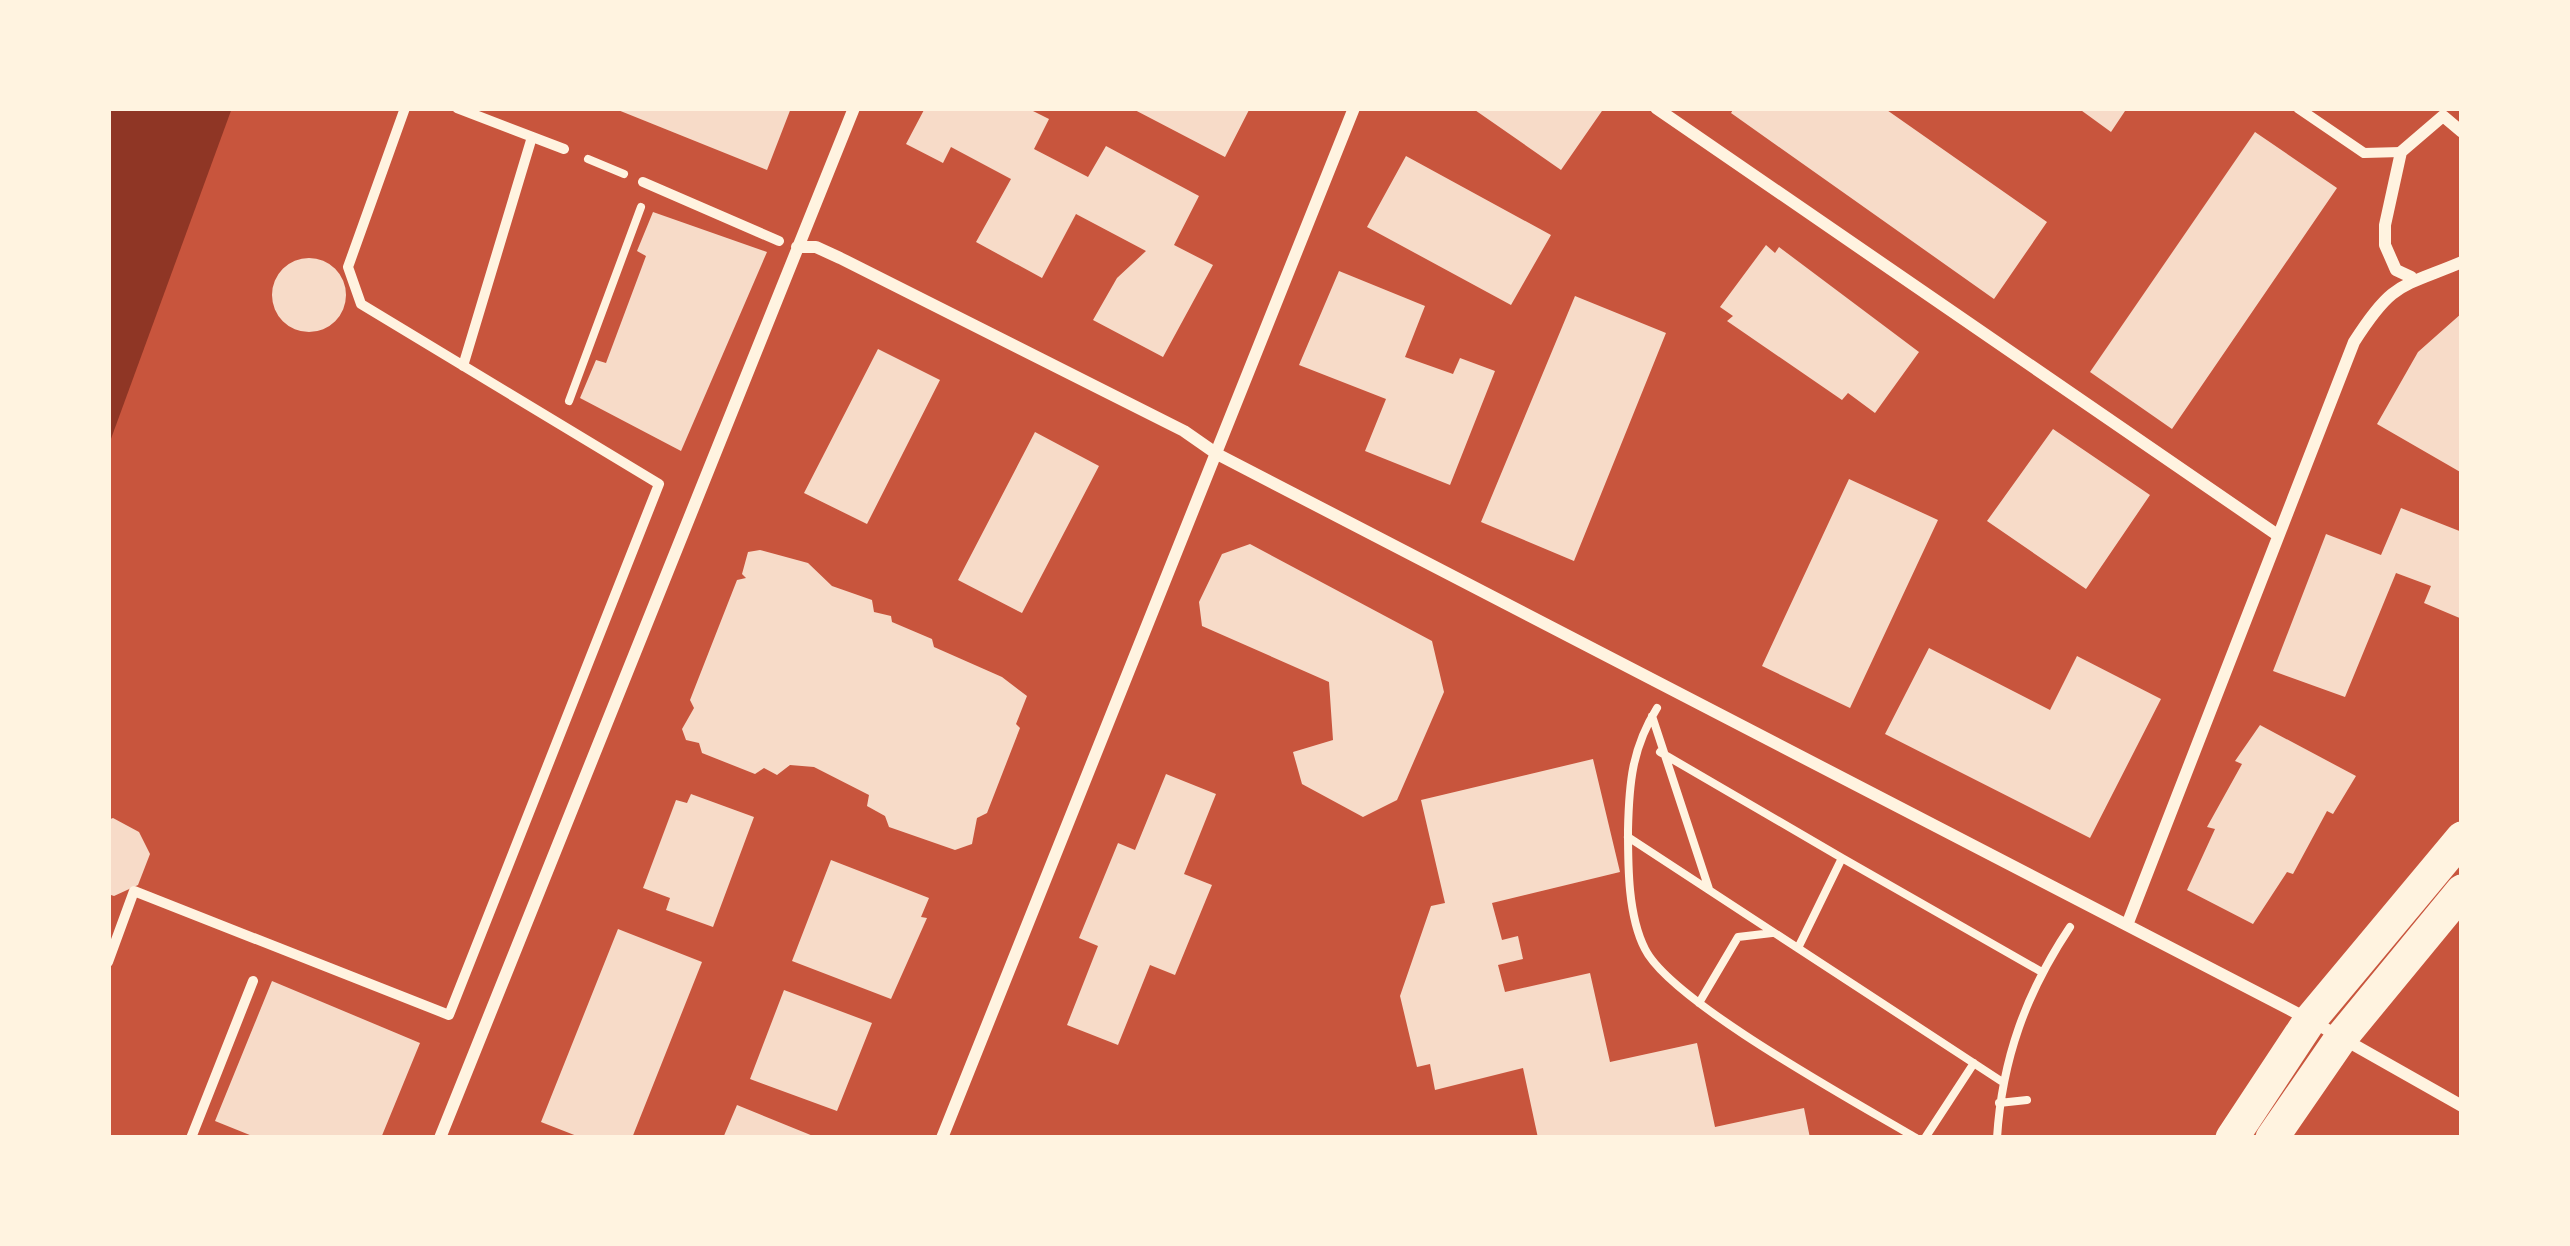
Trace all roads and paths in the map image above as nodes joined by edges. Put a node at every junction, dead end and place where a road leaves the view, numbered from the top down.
1 (405, 108) edge
2 (457, 108) edge
3 (854, 108) edge
4 (1354, 108) edge
5 (1656, 108) edge
6 (2299, 108) edge
7 (2462, 132) edge
8 (532, 137) junction
9 (564, 149) joint
10 (2401, 152) junction
11 (646, 184) junction
12 (779, 241) dead end
13 (797, 248) junction
14 (2462, 262) edge
15 (2411, 277) junction
16 (463, 366) junction
17 (560, 425) junction
18 (1216, 454) junction
19 (2276, 534) junction
20 (1661, 701) dead end
21 (1652, 716) junction
22 (1660, 752) junction
23 (1628, 837) junction
24 (2462, 838) edge
25 (1842, 858) junction
26 (1709, 891) junction
27 (2462, 891) edge
28 (2074, 921) dead end
29 (2127, 925) junction
30 (1774, 933) junction
31 (1798, 948) junction
32 (108, 962) edge
33 (2041, 971) junction
34 (253, 981) dead end
35 (1699, 1003) junction
36 (2310, 1020) junction
37 (2341, 1038) junction
38 (1974, 1064) junction
39 (2001, 1081) junction
40 (2027, 1100) dead end
41 (2000, 1103) junction
42 (2462, 1106) edge
43 (191, 1138) edge
44 (440, 1138) edge
45 (942, 1138) edge
46 (1920, 1138) edge
47 (1997, 1138) edge
48 (2232, 1138) edge
49 (2272, 1138) edge

1 - 16 street
2 - 8 street
3 - 13 street
4 - 18 street
5 - 19 street
6 - 10 street
7 - 10 street
8 - 9 street
8 - 16 street
9 - 11 path
10 - 15 street
11 - 12 street
11 - 17 path
13 - 18 street
13 - 44 street
14 - 15 street
15 - 19 street
16 - 17 street
17 - 32 street
18 - 29 street
18 - 45 street
19 - 29 street
20 - 21 path
21 - 22 path
21 - 23 path
22 - 25 path
22 - 26 path
23 - 26 path
23 - 35 path
24 - 36 highway
25 - 31 path
25 - 33 path
26 - 30 path
27 - 37 highway
28 - 33 path
29 - 36 street
30 - 31 path
30 - 35 path
31 - 38 path
33 - 39 path
34 - 43 street
35 - 46 path
36 - 37 street
36 - 48 highway
37 - 42 street
37 - 49 highway
38 - 39 path
38 - 46 path
39 - 41 path
40 - 41 path
41 - 47 path

